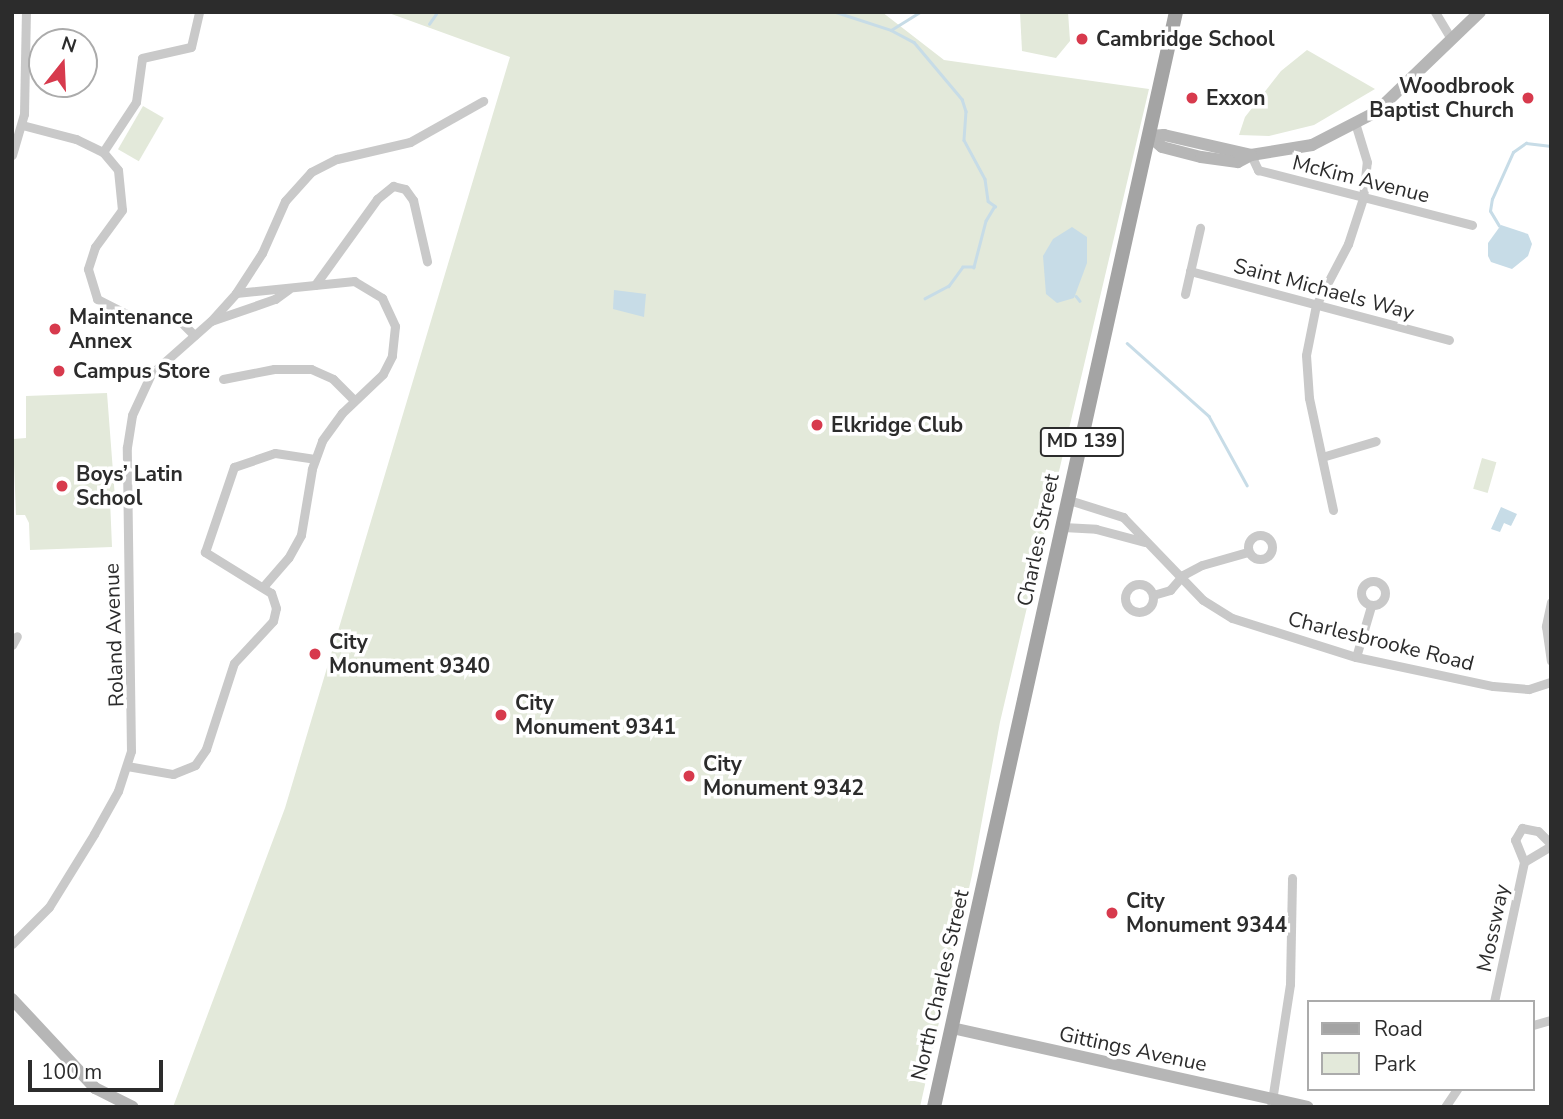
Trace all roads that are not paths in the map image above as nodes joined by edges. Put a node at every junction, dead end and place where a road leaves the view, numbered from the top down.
1 (26, 12) edge
2 (199, 12) edge
3 (1176, 12) edge
4 (1435, 12) edge
5 (1480, 12) edge
6 (1450, 37) junction
7 (483, 101) dead end
8 (22, 125) junction
9 (1356, 126) junction
10 (1149, 136) junction
11 (103, 152) junction
12 (12, 155) edge
13 (1251, 155) junction
14 (1363, 198) junction
15 (1472, 225) dead end
16 (1200, 228) dead end
17 (427, 261) dead end
18 (1190, 271) junction
19 (315, 285) junction
20 (291, 287) junction
21 (236, 293) junction
22 (1185, 294) dead end
23 (1316, 305) junction
24 (211, 321) junction
25 (194, 335) junction
26 (1449, 340) dead end
27 (223, 379) dead end
28 (354, 400) junction
29 (1376, 441) dead end
30 (1322, 457) junction
31 (315, 459) junction
32 (1069, 500) junction
33 (1333, 510) dead end
34 (1063, 527) junction
35 (1150, 544) junction
36 (1248, 552) dead end
37 (1183, 576) junction
38 (264, 586) junction
39 (1153, 595) dead end
40 (1551, 602) edge
41 (1371, 606) dead end
42 (1356, 657) junction
43 (1551, 662) edge
44 (1551, 682) edge
45 (127, 766) junction
46 (1551, 845) edge
47 (1524, 862) junction
48 (987, 873) joint
49 (1292, 878) dead end
50 (12, 944) edge
51 (12, 999) edge
52 (1496, 1000) edge
53 (952, 1028) junction
54 (1456, 1091) edge
55 (1272, 1103) edge
56 (133, 1107) edge
57 (934, 1107) edge
58 (1307, 1107) edge
59 (1445, 1107) edge

1 - 8 street
2 - 11 street
3 - 10 main road, Charles Street / MD 139
4 - 6 street
5 - 6 street
6 - 9 street
7 - 21 street
8 - 11 street
8 - 12 street
9 - 13 street
9 - 14 street
10 - 13 street
10 - 32 main road, Charles Street / MD 139
11 - 25 street
13 - 14 street, McKim Avenue
14 - 15 street, McKim Avenue
14 - 23 street
16 - 18 street
17 - 19 street
18 - 22 street
18 - 23 street, Saint Michaels Way
19 - 20 street
19 - 28 street
20 - 21 street
20 - 24 street
21 - 24 street
23 - 26 street, Saint Michaels Way
23 - 30 street
24 - 25 street, Roland Avenue
25 - 45 street, Roland Avenue
27 - 28 street
28 - 31 street
29 - 30 street
30 - 33 street
31 - 38 street
31 - 38 street
32 - 34 main road, Charles Street / MD 139
32 - 35 street, Charlesbrooke Road
34 - 35 street, Charlesbrooke Road
34 - 48 main road, Charles Street / MD 139
35 - 37 street, Charlesbrooke Road
36 - 37 street
37 - 39 street
37 - 42 street, Charlesbrooke Road
38 - 45 street
40 - 43 street
41 - 42 street
42 - 44 street, Charlesbrooke Road
45 - 50 street, Roland Avenue
46 - 47 street, Mossway
46 - 47 street, Mossway
47 - 52 street, Mossway
48 - 53 main road, North Charles Street / MD 139
49 - 55 street
51 - 56 street
53 - 55 street, Gittings Avenue
53 - 57 main road, North Charles Street / MD 139
54 - 59 street
55 - 58 street, Gittings Avenue

